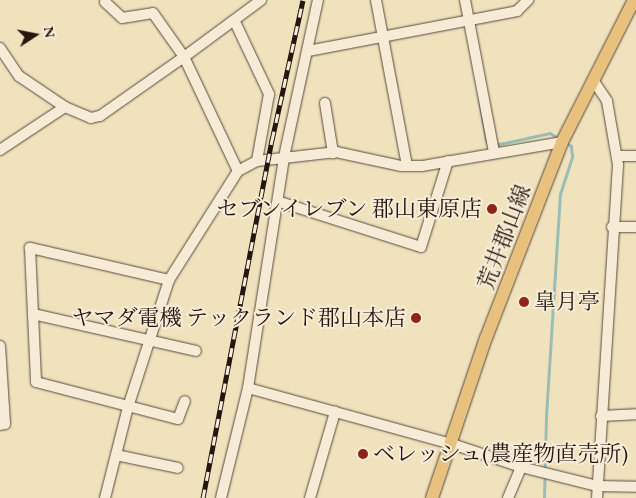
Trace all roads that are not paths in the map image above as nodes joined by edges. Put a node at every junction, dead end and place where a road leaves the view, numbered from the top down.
1 (318, 0) edge
2 (376, 0) edge
3 (465, 0) edge
4 (528, 0) edge
5 (634, 0) edge
6 (105, 2) dead end
7 (256, 2) edge
8 (469, 21) junction
9 (235, 22) junction
10 (382, 37) junction
11 (0, 48) edge
12 (308, 50) junction
13 (184, 57) junction
14 (4, 61) edge
15 (593, 80) junction
16 (325, 103) dead end
17 (65, 107) junction
18 (562, 142) junction
19 (0, 150) edge
20 (494, 152) junction
21 (334, 153) junction
22 (617, 156) junction
23 (636, 156) edge
24 (284, 158) junction
25 (257, 161) junction
26 (448, 161) junction
27 (407, 166) junction
28 (238, 171) junction
29 (280, 202) junction
30 (612, 227) junction
31 (636, 227) edge
32 (168, 280) junction
33 (33, 314) junction
34 (148, 341) junction
35 (0, 346) edge
36 (196, 350) dead end
37 (248, 388) junction
38 (185, 401) dead end
39 (128, 407) junction
40 (335, 412) junction
41 (636, 414) edge
42 (601, 416) junction
43 (0, 425) edge
44 (452, 444) junction
45 (116, 455) junction
46 (521, 467) junction
47 (178, 468) dead end
48 (597, 486) junction
49 (636, 487) edge
50 (105, 498) edge
51 (221, 498) edge
52 (310, 498) edge
53 (432, 498) edge
54 (508, 498) edge
55 (597, 498) edge

1 - 12 street
2 - 10 street
3 - 8 street
4 - 8 street
5 - 15 main road, 荒井郡山線
6 - 13 street
7 - 9 street
8 - 10 street
8 - 20 street
9 - 13 street
9 - 25 street
10 - 12 street
10 - 27 street
11 - 14 street
12 - 24 street
13 - 17 street
13 - 28 street
14 - 17 street
15 - 18 main road, 荒井郡山線
15 - 22 street
16 - 21 street
17 - 19 street
18 - 20 street
18 - 44 main road, 荒井郡山線
20 - 26 street
21 - 24 street
21 - 27 street
22 - 23 street
22 - 30 street
24 - 25 street
24 - 29 street
25 - 28 street
26 - 27 street
26 - 29 street
28 - 32 street
29 - 37 street
30 - 31 street
30 - 42 street
32 - 33 street
32 - 34 street
33 - 34 street
33 - 39 street
34 - 36 street
34 - 39 street
35 - 43 street
37 - 40 street
37 - 51 street
38 - 39 street
39 - 45 street
40 - 44 street
40 - 52 street
41 - 42 street
42 - 48 street
44 - 46 street
44 - 53 main road, 荒井郡山線
45 - 47 street
45 - 50 street
46 - 48 street
46 - 54 street
48 - 49 street
48 - 55 street

